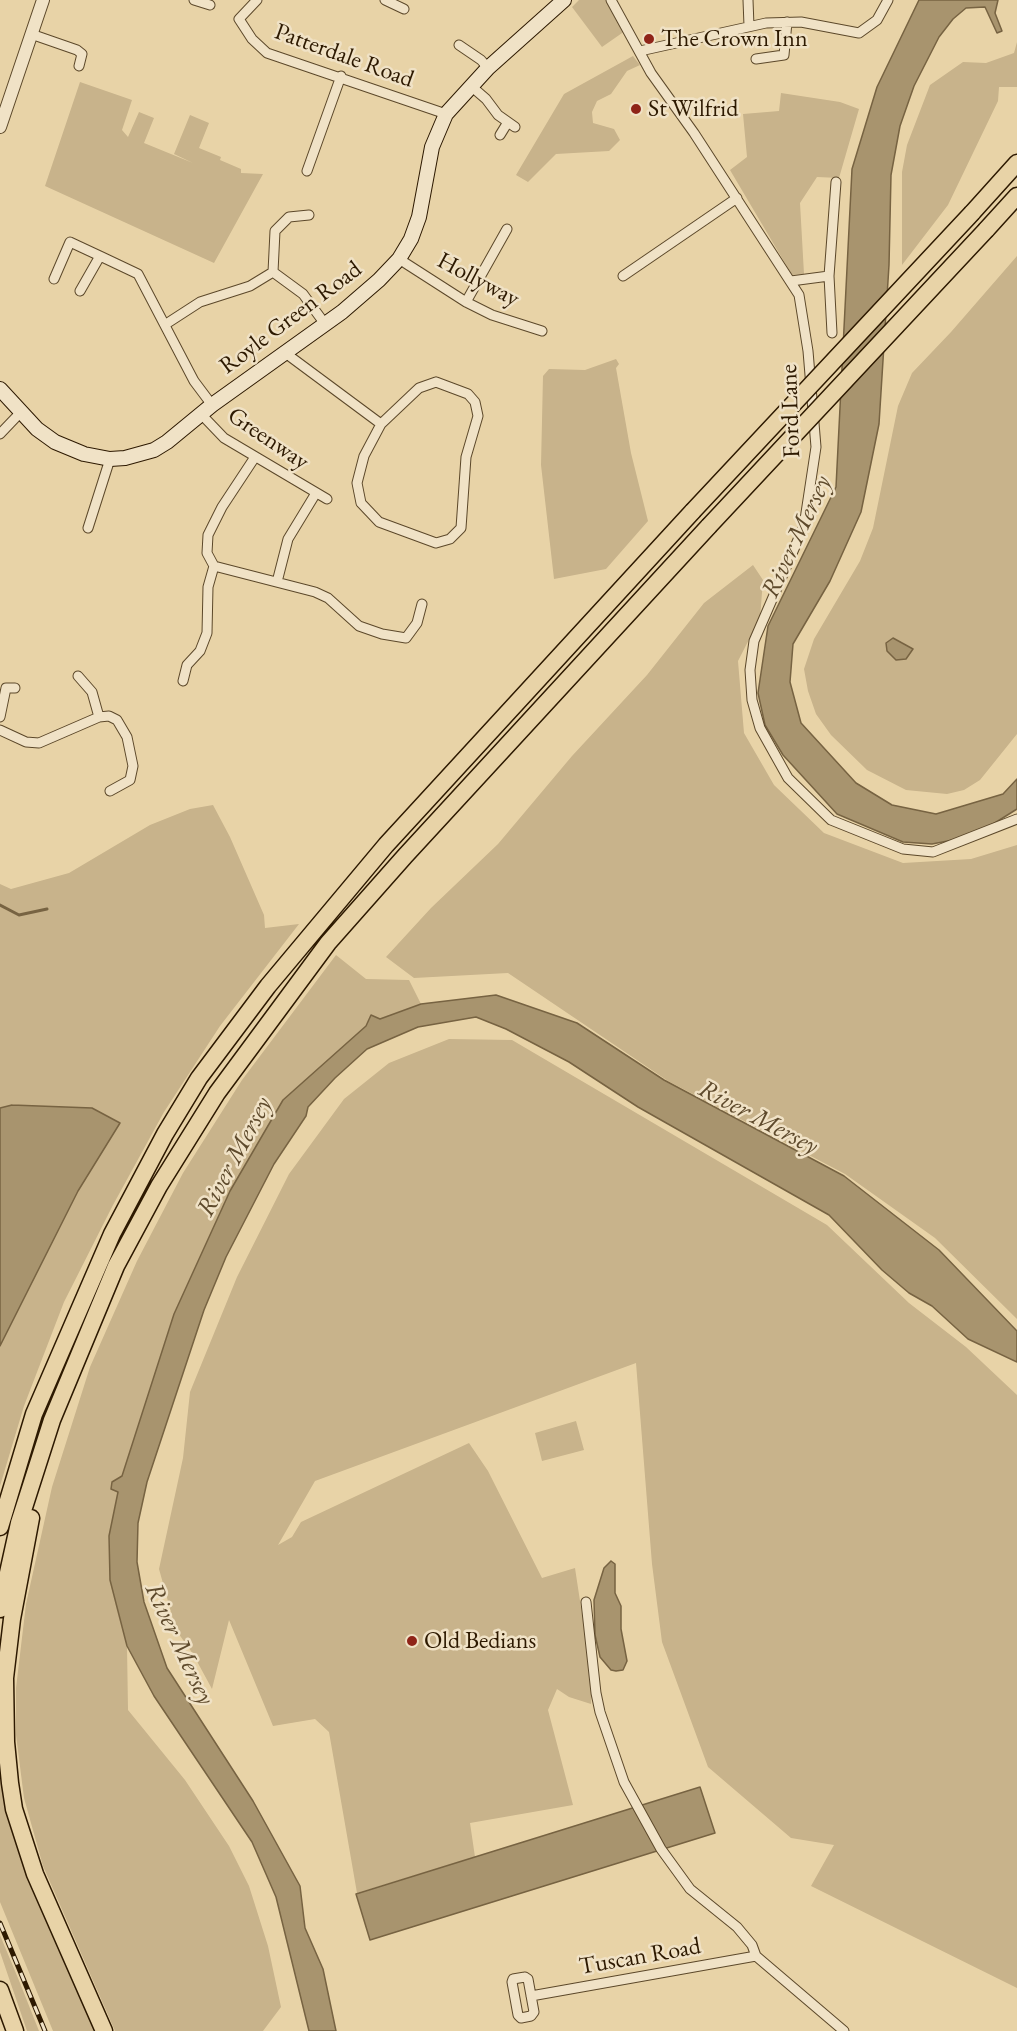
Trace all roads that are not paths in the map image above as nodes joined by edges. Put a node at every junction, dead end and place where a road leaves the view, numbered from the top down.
1 (43, 0) edge
2 (194, 0) edge
3 (257, 0) edge
4 (386, 0) edge
5 (564, 0) edge
6 (625, 0) edge
7 (748, 0) edge
8 (888, 0) edge
9 (613, 3) edge
10 (210, 5) dead end
11 (404, 9) dead end
12 (787, 22) junction
13 (748, 26) junction
14 (31, 34) junction
15 (459, 45) dead end
16 (640, 51) junction
17 (756, 59) dead end
18 (79, 66) dead end
19 (488, 68) junction
20 (341, 76) junction
21 (471, 86) junction
22 (446, 114) junction
23 (0, 127) edge
24 (500, 135) dead end
25 (1017, 163) edge
26 (307, 171) dead end
27 (836, 182) dead end
28 (1017, 196) edge
29 (737, 198) junction
30 (294, 206) dead end
31 (309, 215) dead end
32 (295, 217) junction
33 (507, 229) dead end
34 (100, 256) junction
35 (399, 259) junction
36 (273, 272) junction
37 (623, 276) dead end
38 (829, 276) junction
39 (54, 279) dead end
40 (791, 281) junction
41 (80, 291) dead end
42 (466, 302) junction
43 (166, 324) junction
44 (326, 324) junction
45 (542, 331) dead end
46 (832, 333) dead end
47 (284, 352) junction
48 (0, 389) edge
49 (212, 405) junction
50 (20, 413) junction
51 (201, 414) junction
52 (381, 424) junction
53 (0, 434) edge
54 (255, 457) junction
55 (110, 459) junction
56 (316, 493) junction
57 (327, 499) dead end
58 (88, 528) dead end
59 (214, 566) junction
60 (277, 582) junction
61 (422, 604) dead end
62 (78, 676) dead end
63 (183, 681) dead end
64 (15, 688) dead end
65 (0, 717) edge
66 (99, 717) junction
67 (0, 730) edge
68 (110, 791) dead end
69 (1017, 819) edge
70 (52, 1420) junction
71 (0, 1527) edge
72 (586, 1602) dead end
73 (0, 1609) edge
74 (756, 1956) junction
75 (531, 1996) dead end
76 (2, 1997) edge
77 (13, 2031) edge
78 (104, 2031) edge
79 (844, 2031) edge

1 - 14 street
2 - 10 street
3 - 20 street, Patterdale Road
4 - 11 street
5 - 19 main road, Royle Green Road
6 - 9 street
7 - 13 street
8 - 12 street
9 - 16 street, Ford Lane
12 - 13 street
12 - 17 street
13 - 16 street
14 - 18 street
14 - 23 street
15 - 19 street
16 - 29 street, Ford Lane
19 - 21 main road, Royle Green Road
20 - 22 street, Patterdale Road
20 - 26 street
21 - 22 main road, Royle Green Road
21 - 24 street
22 - 35 main road, Royle Green Road
25 - 71 highway, bridge
27 - 38 street
28 - 70 highway, bridge
29 - 37 street
29 - 40 street, Ford Lane
30 - 32 street
31 - 32 street
32 - 36 street
33 - 42 street
34 - 39 street
34 - 41 street
34 - 43 street
35 - 42 street, Hollyway
35 - 44 main road, Royle Green Road
36 - 43 street
36 - 44 street
38 - 40 street
38 - 46 street
40 - 69 street, Ford Lane
42 - 45 street, Hollyway
43 - 49 street
44 - 47 main road, Royle Green Road
47 - 49 main road, Royle Green Road
47 - 52 street
48 - 50 main road, Royle Green Road
49 - 51 main road, Royle Green Road
50 - 53 street
50 - 55 main road, Royle Green Road
51 - 54 street, Greenway
51 - 55 main road, Royle Green Road
52 - 52 street
54 - 56 street, Greenway
54 - 59 street
55 - 58 street
56 - 57 street, Greenway
56 - 60 street, Greenway
59 - 60 street
59 - 63 street
60 - 61 street
62 - 66 street
64 - 65 street
66 - 67 street
66 - 68 street
70 - 73 highway
70 - 78 highway
72 - 74 street
74 - 75 street, Tuscan Road
74 - 79 street
76 - 77 highway

